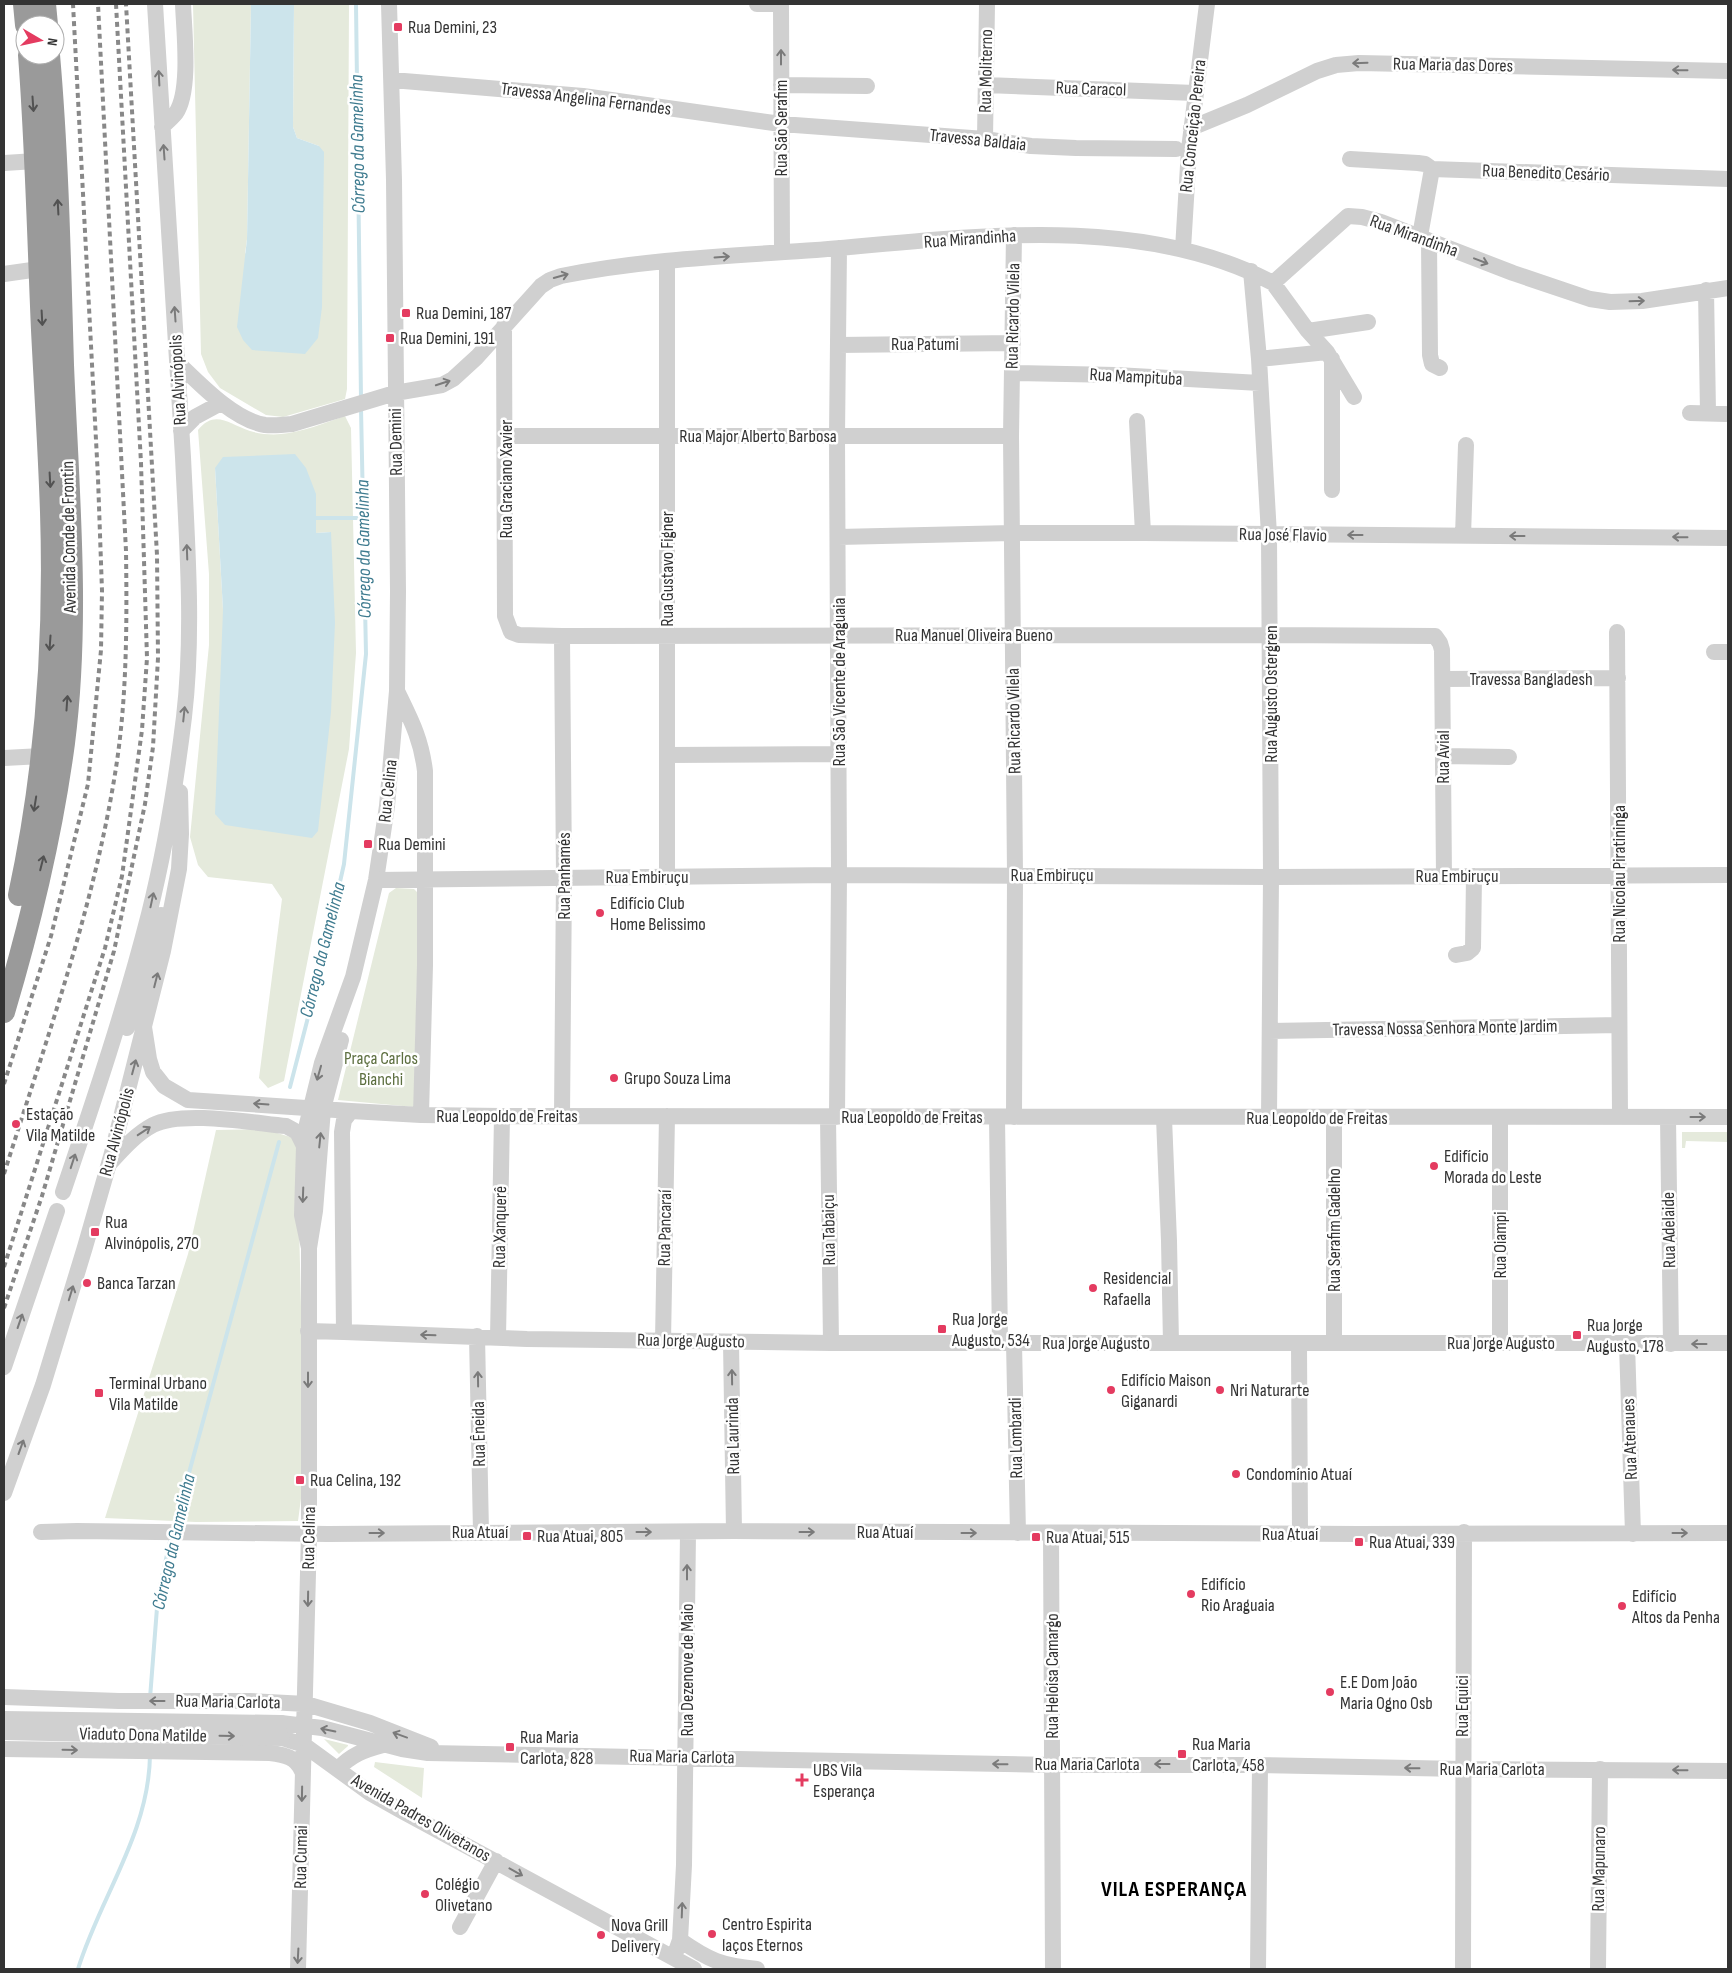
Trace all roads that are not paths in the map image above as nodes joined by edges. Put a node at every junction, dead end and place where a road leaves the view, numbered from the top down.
1 (155, 4) edge
2 (183, 4) edge
3 (389, 4) edge
4 (757, 4) edge
5 (781, 4) edge
6 (987, 4) edge
7 (1206, 4) edge
8 (30, 65) edge
9 (50, 65) edge
10 (1728, 71) edge
11 (392, 80) junction
12 (781, 85) junction
13 (867, 86) dead end
14 (986, 86) junction
15 (1195, 93) junction
16 (781, 124) junction
17 (162, 127) junction
18 (1191, 128) junction
19 (986, 139) junction
20 (1176, 149) dead end
21 (1350, 159) dead end
22 (36, 161) junction
23 (4, 163) edge
24 (1432, 169) junction
25 (1728, 179) edge
26 (1014, 234) junction
27 (1424, 239) junction
28 (839, 248) junction
29 (1183, 249) junction
30 (782, 252) junction
31 (60, 256) junction
32 (667, 261) junction
33 (39, 269) junction
34 (1251, 271) junction
35 (4, 274) edge
36 (1273, 283) junction
37 (1728, 288) edge
38 (1706, 290) junction
39 (1368, 322) dead end
40 (504, 326) junction
41 (1308, 331) junction
42 (1013, 343) junction
43 (838, 345) junction
44 (1330, 355) junction
45 (1259, 359) junction
46 (178, 363) junction
47 (1440, 368) dead end
48 (1012, 373) junction
49 (1260, 383) junction
50 (395, 393) junction
51 (1354, 397) dead end
52 (221, 403) junction
53 (1690, 413) dead end
54 (1708, 414) junction
55 (1726, 414) dead end
56 (1137, 421) dead end
57 (181, 431) junction
58 (506, 436) junction
59 (837, 436) junction
60 (1011, 436) junction
61 (667, 437) junction
62 (1466, 445) dead end
63 (1332, 490) dead end
64 (1012, 533) junction
65 (1143, 533) junction
66 (1269, 535) junction
67 (1463, 536) junction
68 (838, 537) junction
69 (1728, 538) edge
70 (511, 632) joint
71 (1617, 632) dead end
72 (667, 635) junction
73 (839, 635) junction
74 (1013, 635) junction
75 (1271, 635) junction
76 (562, 636) junction
77 (1437, 638) joint
78 (1618, 678) junction
79 (1443, 679) junction
80 (397, 691) junction
81 (839, 754) junction
82 (667, 755) junction
83 (42, 756) junction
84 (1443, 756) junction
85 (1509, 757) dead end
86 (4, 758) edge
87 (177, 762) junction
88 (181, 834) junction
89 (839, 875) junction
90 (1015, 875) junction
91 (1620, 875) junction
92 (1728, 875) edge
93 (1474, 876) junction
94 (564, 877) junction
95 (667, 877) junction
96 (1271, 877) junction
97 (1444, 877) junction
98 (425, 879) junction
99 (376, 880) junction
100 (1456, 955) dead end
101 (4, 959) edge
102 (4, 1012) edge
103 (1619, 1025) junction
104 (144, 1027) junction
105 (1270, 1031) junction
106 (317, 1108) junction
107 (351, 1112) junction
108 (421, 1115) junction
109 (502, 1116) junction
110 (562, 1116) junction
111 (667, 1116) junction
112 (832, 1117) junction
113 (997, 1117) junction
114 (1014, 1117) junction
115 (1500, 1117) junction
116 (1620, 1117) junction
117 (1668, 1117) junction
118 (1728, 1117) edge
119 (1164, 1118) junction
120 (1269, 1118) junction
121 (1334, 1118) junction
122 (83, 1131) junction
123 (304, 1146) junction
124 (108, 1164) junction
125 (63, 1192) dead end
126 (57, 1211) dead end
127 (309, 1248) junction
128 (308, 1331) junction
129 (344, 1332) junction
130 (477, 1336) junction
131 (498, 1338) junction
132 (663, 1340) junction
133 (731, 1342) junction
134 (1500, 1342) junction
135 (831, 1343) junction
136 (1007, 1343) junction
137 (1171, 1343) junction
138 (1299, 1343) junction
139 (1334, 1343) junction
140 (1627, 1344) junction
141 (1670, 1344) junction
142 (1728, 1344) edge
143 (4, 1367) edge
144 (4, 1493) edge
145 (734, 1531) junction
146 (41, 1532) dead end
147 (481, 1532) junction
148 (688, 1532) junction
149 (1464, 1532) junction
150 (309, 1533) junction
151 (1018, 1533) junction
152 (1051, 1533) junction
153 (1728, 1533) edge
154 (1300, 1534) junction
155 (1633, 1534) junction
156 (4, 1697) edge
157 (48, 1700) junction
158 (306, 1704) junction
159 (4, 1719) edge
160 (304, 1726) junction
161 (282, 1730) junction
162 (4, 1732) edge
163 (304, 1745) junction
164 (385, 1745) junction
165 (4, 1749) edge
166 (47, 1749) junction
167 (445, 1752) junction
168 (686, 1757) junction
169 (1260, 1764) junction
170 (1052, 1765) junction
171 (338, 1769) junction
172 (1462, 1769) junction
173 (1600, 1769) junction
174 (1728, 1771) edge
175 (302, 1772) junction
176 (496, 1861) junction
177 (460, 1927) dead end
178 (680, 1940) junction
179 (685, 1965) edge
180 (298, 1969) edge
181 (757, 1969) edge
182 (1053, 1969) edge
183 (1258, 1969) edge
184 (1462, 1969) edge
185 (1598, 1969) edge

17 -> 1 street, Rua Alvinópolis
2 - 17 street
3 - 11 street, Rua Demini
4 - 5 street
12 -> 5 street, Rua São Serafim
6 - 14 street, Rua Moliterno
7 - 15 street, Rua Conceição Pereira
8 -> 22 highway, Avenida Conde de Frontin
31 -> 9 highway, Avenida Conde de Frontin
10 -> 18 street, Rua Maria das Dores
11 - 16 street, Travessa Angelina Fernandes
11 - 50 street, Rua Demini
12 - 13 street
12 - 16 street, Rua São Serafim
14 - 15 street, Rua Caracol
14 - 19 street, Rua Moliterno
15 - 18 street, Rua Conceição Pereira
16 - 19 street, Travessa Baldaia
16 - 30 street, Rua São Serafim
46 -> 17 street, Rua Alvinópolis
18 - 29 street, Rua Conceição Pereira
19 - 20 street, Travessa Baldaia
21 - 24 street, Rua Benedito Cesário
22 - 23 street
22 - 33 highway, Avenida Conde de Frontin
24 - 25 street, Rua Benedito Cesário
24 - 27 street
26 - 28 street, Rua Mirandinha
26 - 29 street, Rua Mirandinha
26 - 42 street, Rua Ricardo Vilela
27 - 36 street, Rua Mirandinha
27 -> 38 street, Rua Mirandinha
27 - 47 street
28 - 30 street, Rua Mirandinha
28 - 43 street, Rua São Vicente de Araguaia
29 - 34 street, Rua Mirandinha
32 -> 30 street, Rua Mirandinha
31 - 33 street
102 -> 31 highway, Avenida Conde de Frontin
40 -> 32 street, Rua Mirandinha
32 - 61 street, Rua Gustavo Figner
33 - 35 street
33 -> 83 highway, Avenida Conde de Frontin
34 - 36 street, Rua Mirandinha
34 - 45 street, Rua Augusto Ostergren
36 - 41 street
37 - 38 street, Rua Mirandinha
38 - 54 street
39 - 41 street
50 -> 40 street, Rua Mirandinha
40 - 58 street, Rua Graciano Xavier
41 - 44 street
42 - 43 street, Rua Patumi
42 - 48 street, Rua Ricardo Vilela
43 - 59 street, Rua São Vicente de Araguaia
44 - 45 street
44 - 51 street
44 - 63 street
45 - 49 street, Rua Augusto Ostergren
46 - 52 street, Rua Mirandinha
46 - 57 street, Rua Alvinópolis
48 - 49 street, Rua Mampituba
48 - 60 street, Rua Ricardo Vilela
49 - 66 street, Rua Augusto Ostergren
50 - 52 street, Rua Mirandinha
50 - 80 street, Rua Demini
52 - 57 street
53 - 54 street
54 - 55 street
56 - 65 street
87 -> 57 street, Rua Alvinópolis
58 - 61 street, Rua Major Alberto Barbosa
58 - 70 street, Rua Graciano Xavier
59 - 60 street, Rua Major Alberto Barbosa
59 - 61 street, Rua Major Alberto Barbosa
59 - 68 street, Rua São Vicente de Araguaia
60 - 64 street, Rua Ricardo Vilela
61 - 72 street, Rua Gustavo Figner
62 - 67 street
64 - 65 street, Rua José Flavio
64 - 68 street, Rua José Flavio
64 - 74 street, Rua Ricardo Vilela
65 - 66 street, Rua José Flavio
67 -> 66 street, Rua José Flavio
66 - 75 street, Rua Augusto Ostergren
69 -> 67 street, Rua José Flavio
68 - 73 street, Rua São Vicente de Araguaia
70 - 76 street, Rua Manuel Oliveira Bueno
71 - 78 street, Rua Nicolau Piratininga
72 - 73 street, Rua Manuel Oliveira Bueno
72 - 76 street, Rua Manuel Oliveira Bueno
72 - 82 street, Rua Gustavo Figner
73 - 74 street, Rua Manuel Oliveira Bueno
73 - 81 street, Rua São Vicente de Araguaia
74 - 75 street, Rua Manuel Oliveira Bueno
74 - 90 street, Rua Ricardo Vilela
75 - 77 street, Rua Manuel Oliveira Bueno
75 - 96 street, Rua Augusto Ostergren
76 - 94 street, Rua Panhamés
77 - 79 street, Rua Avial
78 - 79 street, Travessa Bangladesh
78 - 91 street, Rua Nicolau Piratininga
79 - 84 street, Rua Avial
80 - 98 street, Rua Demini
80 - 99 street, Rua Celina
81 - 82 street
81 - 89 street, Rua São Vicente de Araguaia
82 - 95 street, Rua Gustavo Figner
83 - 86 street
83 -> 101 highway, Avenida Conde de Frontin
84 - 85 street
84 - 97 street, Rua Avial
87 - 88 street, Rua Alvinópolis
122 -> 87 street, Rua Alvinópolis
104 -> 88 street, Rua Alvinópolis
88 - 122 street
89 - 90 street, Rua Embiruçu
89 - 95 street, Rua Embiruçu
89 - 112 street, Rua São Vicente de Araguaia
90 - 96 street, Rua Embiruçu
90 - 114 street, Rua Ricardo Vilela
91 - 92 street, Rua Embiruçu
91 - 93 street, Rua Embiruçu
91 - 103 street, Rua Nicolau Piratininga
93 - 97 street, Rua Embiruçu
93 - 100 street
94 - 95 street, Rua Embiruçu
94 - 98 street, Rua Embiruçu
94 - 110 street, Rua Panhamés
96 - 97 street, Rua Embiruçu
96 - 105 street, Rua Augusto Ostergren
98 - 99 street, Rua Embiruçu
98 - 108 street, Rua Demini
99 - 106 street, Rua Celina
103 - 105 street, Travessa Nossa Senhora Monte Jardim
103 - 116 street, Rua Nicolau Piratininga
106 -> 104 street, Rua Leopoldo de Freitas
124 -> 104 street, Rua Alvinópolis
105 - 120 street, Rua Augusto Ostergren
106 - 107 street, Rua Leopoldo de Freitas
106 - 123 street, Rua Celina
127 -> 106 street, Rua Celina
107 - 108 street, Rua Leopoldo de Freitas
107 - 129 street
108 - 109 street, Rua Leopoldo de Freitas
109 - 110 street, Rua Leopoldo de Freitas
109 - 131 street, Rua Xanquerê
110 - 111 street, Rua Leopoldo de Freitas
111 - 112 street, Rua Leopoldo de Freitas
111 - 132 street, Rua Pancaraí
112 - 113 street, Rua Leopoldo de Freitas
112 - 135 street, Rua Tabaiçu
113 - 114 street, Rua Leopoldo de Freitas
113 - 136 street, Rua Lombardi
114 - 119 street, Rua Leopoldo de Freitas
115 - 116 street, Rua Leopoldo de Freitas
115 - 121 street, Rua Leopoldo de Freitas
115 - 134 street, Rua Oiampi
116 - 117 street, Rua Leopoldo de Freitas
117 -> 118 street, Rua Leopoldo de Freitas
117 - 141 street, Rua Adelaide
119 - 120 street, Rua Leopoldo de Freitas
119 - 137 street
120 - 121 street, Rua Leopoldo de Freitas
121 - 139 street, Rua Serafim Gadelho
125 -> 122 street, Rua Alvinópolis
124 -> 123 street
123 -> 127 street, Rua Celina
144 -> 124 street, Rua Alvinópolis
143 -> 126 street
127 - 128 street, Rua Celina
128 - 129 street
128 -> 150 street, Rua Celina
130 -> 129 street, Rua Jorge Augusto
130 - 131 street, Rua Jorge Augusto
147 -> 130 street, Rua Êneida
131 - 132 street, Rua Jorge Augusto
132 - 133 street, Rua Jorge Augusto
133 - 135 street, Rua Jorge Augusto
145 -> 133 street, Rua Laurinda
134 - 139 street, Rua Jorge Augusto
134 - 140 street, Rua Jorge Augusto
135 - 136 street, Rua Jorge Augusto
136 - 137 street, Rua Jorge Augusto
136 - 151 street, Rua Lombardi
137 - 138 street, Rua Jorge Augusto
138 - 139 street, Rua Jorge Augusto
138 - 154 street
140 - 141 street, Rua Jorge Augusto
140 - 155 street, Rua Atenaues
142 -> 141 street, Rua Jorge Augusto
145 - 148 street, Rua Atuaí
145 -> 151 street, Rua Atuaí
146 - 150 street, Rua Atuaí
147 -> 148 street, Rua Atuaí
150 -> 147 street, Rua Atuaí
168 -> 148 street, Rua Dezenove de Maio
149 - 154 street, Rua Atuaí
149 - 155 street, Rua Atuaí
149 - 172 street, Rua Equici
150 -> 158 street, Rua Celina
151 - 152 street, Rua Atuaí
152 - 154 street, Rua Atuaí
152 - 170 street, Rua Heloísa Camargo
155 -> 153 street, Rua Atuaí
156 - 157 street, Rua Maria Carlota
158 -> 157 street, Rua Maria Carlota
157 - 166 street
158 - 160 street, Rua Celina
167 -> 158 street, Rua Maria Carlota
159 - 161 street, Viaduto Dona Matilde, bridge
160 - 161 street, Rua Maria Carlota
160 - 163 street, Rua Celina
164 -> 160 street, Rua Maria Carlota
162 -> 161 street, Viaduto Dona Matilde, bridge
161 - 163 street, Avenida Padres Olivetanos
163 - 171 street, Avenida Padres Olivetanos
163 - 175 street, Rua Cumai
164 - 167 street, Rua Maria Carlota
164 - 171 street
165 - 166 street
166 -> 175 street
167 - 168 street, Rua Maria Carlota
170 -> 168 street, Rua Maria Carlota
178 -> 168 street, Rua Dezenove de Maio
169 -> 170 street, Rua Maria Carlota
172 -> 169 street, Rua Maria Carlota
169 - 183 street
170 - 182 street, Rua Heloísa Camargo
171 - 176 street, Avenida Padres Olivetanos
172 - 173 street, Rua Maria Carlota
172 - 184 street, Rua Equici
174 -> 173 street, Rua Maria Carlota
173 - 185 street, Rua Mapunaro
175 -> 180 street, Rua Cumai
176 - 177 street
176 -> 179 street, Avenida Padres Olivetanos
178 - 179 street, Rua Dezenove de Maio
178 - 181 street

